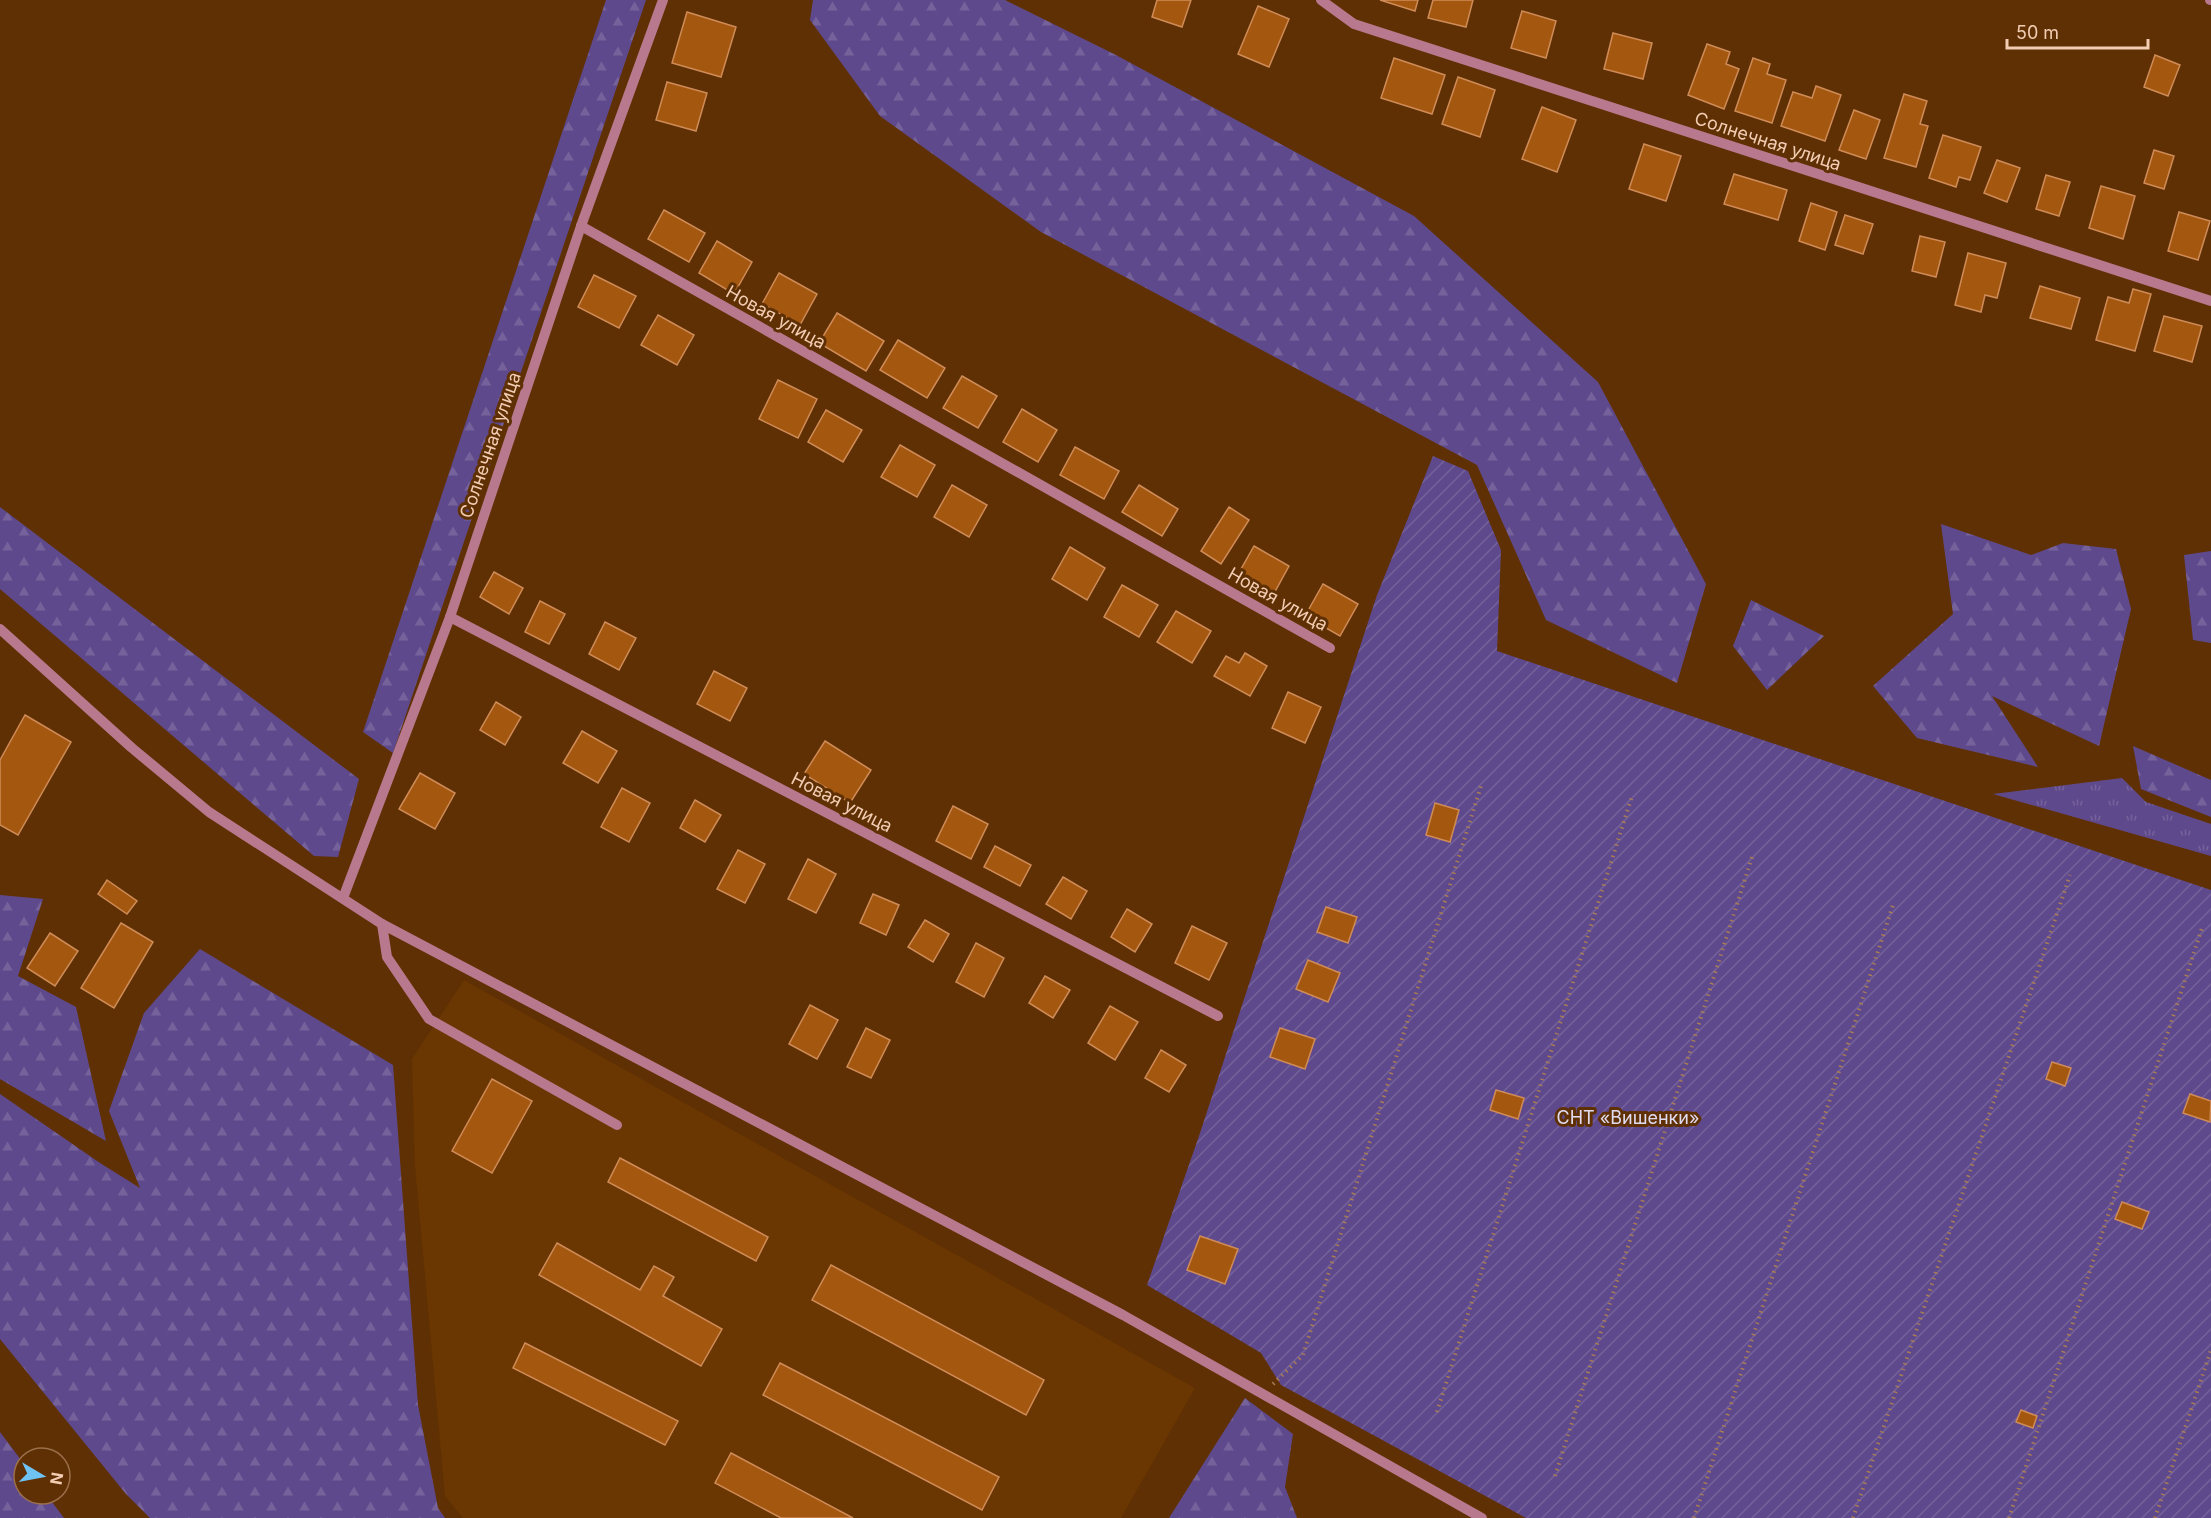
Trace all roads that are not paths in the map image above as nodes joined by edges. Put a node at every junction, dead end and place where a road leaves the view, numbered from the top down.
1 (663, 0) edge
2 (1321, 0) edge
3 (581, 226) junction
4 (2211, 301) edge
5 (450, 617) junction
6 (0, 629) edge
7 (1330, 648) dead end
8 (343, 898) junction
9 (382, 924) junction
10 (1218, 1016) dead end
11 (617, 1125) dead end
12 (1482, 1518) edge

1 - 3 street, Солнечная улица
2 - 4 street, Солнечная улица
3 - 5 street, Солнечная улица
3 - 7 street, Новая улица
5 - 8 street, Солнечная улица
5 - 10 street, Новая улица
6 - 8 street
8 - 9 street
9 - 11 street
9 - 12 street

